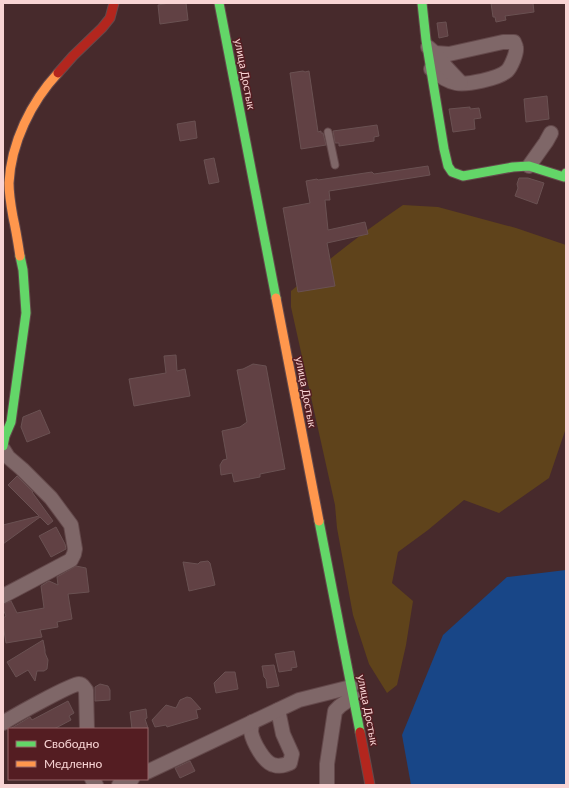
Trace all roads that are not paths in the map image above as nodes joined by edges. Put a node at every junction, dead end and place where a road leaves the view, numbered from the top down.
1 (114, 3) edge
2 (125, 3) edge
3 (219, 3) edge
4 (422, 3) edge
5 (110, 18) junction
6 (431, 50) junction
7 (431, 69) junction
8 (461, 83) junction
9 (328, 132) dead end
10 (551, 133) dead end
11 (17, 140) junction
12 (3, 156) edge
13 (335, 165) dead end
14 (529, 166) junction
15 (566, 173) edge
16 (7, 212) edge
17 (17, 381) junction
18 (3, 416) edge
19 (5, 426) edge
20 (3, 446) edge
21 (3, 449) edge
22 (3, 596) edge
23 (334, 692) junction
24 (352, 692) junction
25 (278, 710) junction
26 (335, 711) junction
27 (252, 722) junction
28 (3, 723) edge
29 (87, 728) edge
30 (148, 772) edge
31 (130, 780) edge
32 (119, 785) edge
33 (327, 785) edge
34 (370, 785) edge

1 - 5 street
2 - 5 street
3 - 24 street, улица Достык
4 - 6 street
5 - 11 street
6 - 7 street
6 - 8 street
6 - 8 street
7 - 8 street
7 - 14 street
9 - 13 lane
10 - 14 street
11 - 12 street
11 - 16 street
14 - 15 street
16 - 17 street
17 - 18 street
17 - 19 street
19 - 20 street
21 - 22 street
23 - 24 street
23 - 25 street
23 - 26 street
24 - 26 street
24 - 34 street, улица Достык
25 - 27 street
25 - 27 street
26 - 33 street
27 - 30 street
28 - 29 street
31 - 32 street

